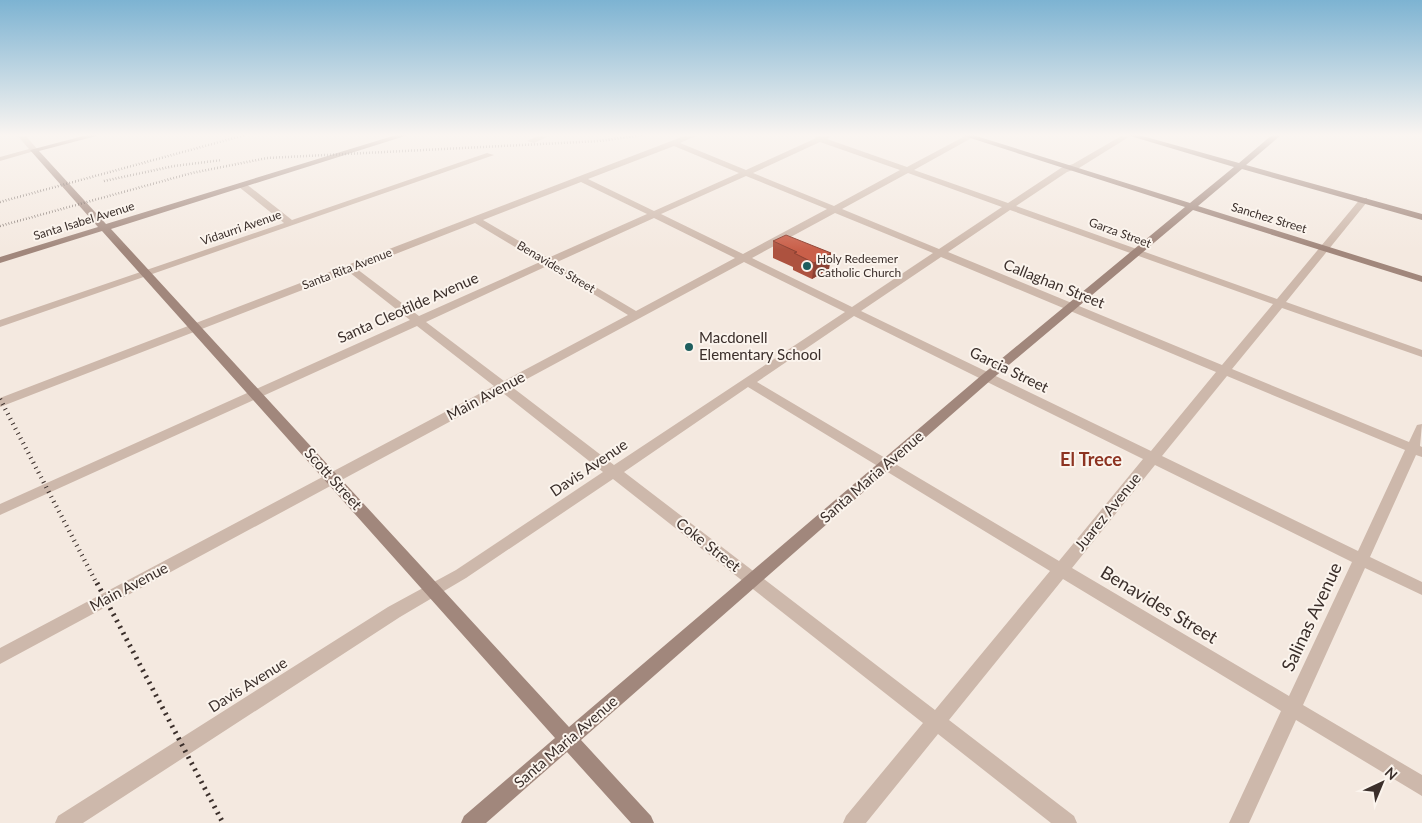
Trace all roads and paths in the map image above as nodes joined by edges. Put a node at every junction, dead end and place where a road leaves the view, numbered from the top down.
1 (55, 173) edge
2 (280, 173) edge
3 (437, 173) edge
4 (596, 173) edge
5 (745, 173) edge
6 (746, 173) edge
7 (901, 173) edge
8 (916, 173) edge
9 (1062, 173) edge
10 (1087, 173) edge
11 (1232, 173) edge
12 (1268, 173) edge
13 (582, 179) junction
14 (242, 185) junction
15 (1364, 200) junction
16 (1009, 207) junction
17 (1192, 207) junction
18 (834, 209) junction
19 (654, 214) junction
20 (1422, 216) edge
21 (480, 217) junction
22 (291, 224) junction
23 (104, 228) junction
24 (1324, 248) junction
25 (1137, 252) junction
26 (940, 253) junction
27 (744, 258) junction
28 (0, 260) edge
29 (547, 262) junction
30 (350, 268) junction
31 (146, 274) junction
32 (1422, 279) edge
33 (1279, 303) junction
34 (1070, 307) junction
35 (853, 311) junction
36 (636, 315) junction
37 (417, 321) junction
38 (0, 324) edge
39 (196, 327) junction
40 (1422, 354) edge
41 (1224, 370) junction
42 (987, 377) junction
43 (748, 382) junction
44 (503, 387) junction
45 (256, 394) junction
46 (0, 403) edge
47 (1422, 428) edge
48 (1417, 450) edge
49 (1153, 458) junction
50 (886, 465) junction
51 (613, 472) junction
52 (332, 478) junction
53 (0, 510) edge
54 (1361, 559) junction
55 (1061, 569) junction
56 (753, 580) junction
57 (1422, 589) edge
58 (433, 590) junction
59 (0, 656) edge
60 (1292, 708) junction
61 (936, 722) junction
62 (569, 740) junction
63 (1422, 786) edge
64 (65, 823) edge
65 (471, 823) edge
66 (644, 823) edge
67 (853, 823) edge
68 (1067, 823) edge
69 (1239, 823) edge

1 - 23 main road, Scott Street
2 - 14 main road, Santa Isabel Avenue
3 - 22 street, Vidaurri Avenue
4 - 13 street, Santa Rita Avenue
5 - 19 street, Santa Cleotilde Avenue
6 - 18 street, Callaghan Street
7 - 18 street, Main Avenue
8 - 16 street, Garza Street
9 - 16 street, Davis Avenue
10 - 17 main road, Sanchez Street
11 - 17 main road, Santa Maria Avenue
12 - 15 main road
13 - 19 street, Garcia Street
13 - 21 street, Santa Rita Avenue
14 - 22 street
14 - 23 main road, Santa Isabel Avenue
15 - 20 main road
15 - 24 street, Juarez Avenue
16 - 25 street, Garza Street
16 - 26 street, Davis Avenue
17 - 24 main road, Sanchez Street
17 - 25 main road, Santa Maria Avenue
18 - 26 street, Callaghan Street
18 - 27 street, Main Avenue
19 - 27 street, Garcia Street
19 - 29 street, Santa Cleotilde Avenue
21 - 29 street, Benavides Street
21 - 30 street, Santa Rita Avenue
22 - 31 street, Vidaurri Avenue
23 - 28 main road, Santa Isabel Avenue
23 - 31 main road, Scott Street
24 - 32 main road, Sanchez Street
24 - 33 street, Juarez Avenue
25 - 33 street, Garza Street
25 - 34 main road, Santa Maria Avenue
26 - 34 street, Callaghan Street
26 - 35 street, Davis Avenue
27 - 35 street, Garcia Street
27 - 36 street, Main Avenue
29 - 36 street, Benavides Street
29 - 37 street, Santa Cleotilde Avenue
30 - 37 street, Coke Street
30 - 39 street, Santa Rita Avenue
31 - 38 street, Vidaurri Avenue
31 - 39 main road, Scott Street
33 - 40 street, Garza Street
33 - 41 street, Juarez Avenue
34 - 41 street, Callaghan Street
34 - 42 main road, Santa Maria Avenue
35 - 42 street, Garcia Street
35 - 43 street, Davis Avenue
36 - 44 street, Main Avenue
37 - 44 street, Coke Street
37 - 45 street, Santa Cleotilde Avenue
39 - 45 main road, Scott Street
39 - 46 street, Santa Rita Avenue
41 - 48 street, Callaghan Street
41 - 49 street, Juarez Avenue
42 - 49 street, Garcia Street
42 - 50 main road, Santa Maria Avenue
43 - 50 street, Benavides Street
43 - 51 street, Davis Avenue
44 - 51 street, Coke Street
44 - 52 street, Main Avenue
45 - 52 main road, Scott Street
45 - 53 street, Santa Cleotilde Avenue
47 - 48 street, Salinas Avenue
48 - 54 street, Salinas Avenue
49 - 54 street, Garcia Street
49 - 55 street, Juarez Avenue
50 - 55 street, Benavides Street
50 - 56 main road, Santa Maria Avenue
51 - 56 street, Coke Street
51 - 58 street, Davis Avenue
52 - 58 main road, Scott Street
52 - 59 street, Main Avenue
54 - 57 street, Garcia Street
54 - 60 street, Salinas Avenue
55 - 60 street, Benavides Street
55 - 61 street, Juarez Avenue
56 - 61 street, Coke Street
56 - 62 main road, Santa Maria Avenue
58 - 62 main road, Scott Street
58 - 64 street, Davis Avenue
60 - 63 street, Benavides Street
60 - 69 street, Salinas Avenue
61 - 67 street, Juarez Avenue
61 - 68 street, Coke Street
62 - 65 main road, Santa Maria Avenue
62 - 66 main road, Scott Street

